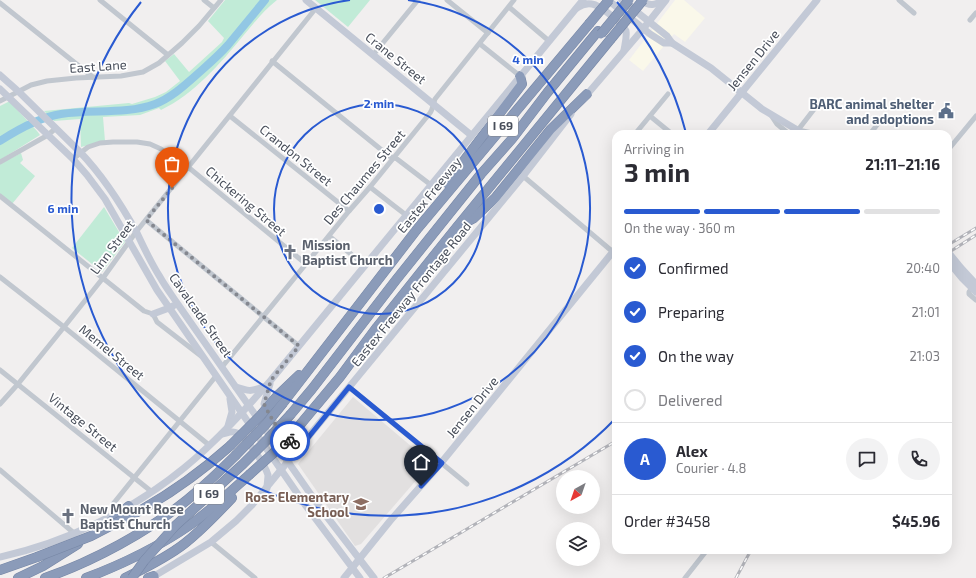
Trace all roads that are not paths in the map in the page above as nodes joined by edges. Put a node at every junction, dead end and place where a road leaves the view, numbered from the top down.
1 (100, 0) edge
2 (204, 0) edge
3 (221, 0) edge
4 (306, 0) edge
5 (418, 0) edge
6 (447, 0) edge
7 (514, 0) edge
8 (579, 0) edge
9 (583, 0) edge
10 (609, 0) edge
11 (623, 0) edge
12 (629, 0) edge
13 (642, 0) edge
14 (665, 0) edge
15 (817, 0) edge
16 (899, 0) edge
17 (0, 3) edge
18 (509, 7) junction
19 (214, 8) junction
20 (316, 8) junction
21 (576, 8) junction
22 (914, 13) dead end
23 (976, 13) edge
24 (970, 20) dead end
25 (649, 22) junction
26 (643, 29) junction
27 (600, 32) junction
28 (488, 33) junction
29 (549, 41) junction
30 (672, 43) junction
31 (480, 44) junction
32 (623, 52) junction
33 (168, 55) junction
34 (373, 55) junction
35 (272, 61) junction
36 (0, 75) edge
37 (520, 76) junction
38 (94, 78) junction
39 (0, 89) edge
40 (18, 91) junction
41 (742, 93) junction
42 (587, 94) junction
43 (668, 94) dead end
44 (8, 96) junction
45 (0, 100) edge
46 (433, 104) junction
47 (816, 108) dead end
48 (769, 113) junction
49 (230, 116) junction
50 (650, 116) junction
51 (976, 116) edge
52 (880, 121) dead end
53 (53, 126) junction
54 (638, 130) edge
55 (667, 130) edge
56 (711, 130) edge
57 (784, 130) edge
58 (796, 130) edge
59 (803, 130) edge
60 (873, 130) edge
61 (48, 135) junction
62 (471, 136) junction
63 (952, 145) edge
64 (80, 152) junction
65 (394, 158) junction
66 (73, 159) junction
67 (0, 162) edge
68 (188, 167) junction
69 (523, 176) junction
70 (431, 185) junction
71 (370, 187) junction
72 (112, 193) junction
73 (0, 196) edge
74 (105, 198) junction
75 (434, 208) junction
76 (349, 211) junction
77 (406, 215) junction
78 (146, 220) junction
79 (456, 228) junction
80 (136, 232) junction
81 (329, 236) junction
82 (130, 241) junction
83 (612, 248) edge
84 (612, 252) edge
85 (952, 257) edge
86 (306, 264) junction
87 (365, 265) junction
88 (952, 266) edge
89 (0, 277) edge
90 (103, 278) junction
91 (976, 284) edge
92 (976, 292) edge
93 (976, 300) edge
94 (177, 303) junction
95 (169, 308) junction
96 (153, 314) junction
97 (264, 317) junction
98 (64, 327) junction
99 (299, 346) junction
100 (203, 358) junction
101 (222, 367) junction
102 (0, 370) edge
103 (216, 376) junction
104 (269, 382) junction
105 (18, 384) junction
106 (236, 387) junction
107 (349, 387) junction
108 (229, 395) junction
109 (281, 399) junction
110 (0, 404) edge
111 (249, 405) junction
112 (242, 413) junction
113 (180, 422) junction
114 (227, 429) junction
115 (220, 435) junction
116 (307, 439) junction
117 (209, 445) junction
118 (288, 462) junction
119 (442, 463) junction
120 (0, 470) edge
121 (281, 470) junction
122 (250, 476) junction
123 (134, 478) junction
124 (467, 484) dead end
125 (267, 488) junction
126 (152, 492) junction
127 (113, 504) dead end
128 (129, 506) junction
129 (321, 510) junction
130 (313, 516) junction
131 (75, 534) junction
132 (211, 542) junction
133 (704, 554) edge
134 (0, 557) edge
135 (359, 559) junction
136 (352, 568) junction
137 (0, 570) edge
138 (151, 577) edge
139 (18, 578) edge
140 (45, 578) edge
141 (86, 578) edge
142 (125, 578) edge
143 (132, 578) edge
144 (255, 578) edge
145 (344, 578) edge
146 (360, 578) edge
147 (374, 578) edge
148 (685, 578) edge

1 - 33 street
2 - 19 street
3 - 19 street, East Lane
4 - 20 main road, Crane Street
5 - 34 street
6 - 28 street
7 - 18 street, Des Chaumes Street
8 - 21 main road
9 - 21 main road
10 - 26 main road
10 - 75 highway, Eastex Freeway / I 69, bridge
11 - 25 main road
11 - 27 highway, I 69
12 - 27 highway, I 69, bridge
13 - 14 main road
13 - 79 highway, I 69, bridge
14 - 25 main road, Eastex Freeway Frontage Road
15 - 41 main road, Jensen Drive
16 - 22 street
17 - 38 street
18 - 28 street, Des Chaumes Street
18 - 29 street
19 - 33 street, East Lane
20 - 34 main road, Crane Street
20 - 35 street, Linn Street
21 - 29 main road
21 - 32 main road
23 - 24 street
25 - 26 main road, Eastex Freeway Frontage Road
25 - 30 main road
26 - 30 main road
26 - 32 main road, Eastex Freeway Frontage Road
27 - 143 highway, I 69, bridge
28 - 31 street, Des Chaumes Street
29 - 37 main road
30 - 41 main road
31 - 37 street
31 - 46 street, Des Chaumes Street
32 - 42 main road, Eastex Freeway Frontage Road
33 - 38 street, East Lane
34 - 46 main road, Crane Street
35 - 49 street, Linn Street
35 - 65 street
36 - 40 main road, Cavalcade Street
37 - 62 main road
37 - 75 highway
38 - 40 street, East Lane
39 - 44 main road, Cavalcade Street
40 - 44 street, East Lane
40 - 53 main road, Cavalcade Street
41 - 48 main road
41 - 56 main road, Jensen Drive
42 - 69 main road, Eastex Freeway Frontage Road
42 - 79 highway
43 - 50 street
44 - 45 street, East Lane
44 - 61 main road, Cavalcade Street
46 - 62 main road, Crane Street
46 - 65 street, Des Chaumes Street
47 - 59 street
48 - 57 street
48 - 58 main road
49 - 68 street, Linn Street
49 - 76 street, Crandon Street
50 - 54 street
50 - 55 street
51 - 63 street
52 - 60 street
53 - 61 street
53 - 64 main road, Cavalcade Street
61 - 66 main road, Cavalcade Street
61 - 67 street
62 - 70 main road
64 - 66 street
64 - 68 street, Chickering Street
64 - 72 main road, Cavalcade Street
65 - 70 street
65 - 71 street, Des Chaumes Street
66 - 74 main road, Cavalcade Street
68 - 78 street, Linn Street
68 - 86 street, Chickering Street
69 - 83 street
69 - 107 main road, Eastex Freeway Frontage Road
70 - 77 main road
71 - 76 street, Des Chaumes Street
71 - 77 street
72 - 74 main road
72 - 80 main road, Cavalcade Street
73 - 90 street
74 - 82 main road, Cavalcade Street
75 - 109 highway, Eastex Freeway / I 69
76 - 81 street, Des Chaumes Street
77 - 87 main road
78 - 80 street, Linn Street
78 - 97 street
79 - 122 highway, I 69, bridge
80 - 82 street, Linn Street
80 - 94 main road, Cavalcade Street
81 - 86 street, Des Chaumes Street
81 - 87 street
82 - 90 street, Linn Street
82 - 95 main road, Cavalcade Street
84 - 119 main road, Jensen Drive
85 - 91 main road, bridge
86 - 97 street, Des Chaumes Street
87 - 99 main road
88 - 92 main road, bridge
89 - 98 street, Memel Street
90 - 96 street
90 - 98 street, Linn Street
91 - 93 street
94 - 95 main road
94 - 101 main road, Cavalcade Street
95 - 96 main road
95 - 100 main road, Cavalcade Street
96 - 100 street
97 - 99 street
97 - 101 street, Des Chaumes Street
98 - 105 street, Linn Street
98 - 113 street, Memel Street
99 - 104 main road
100 - 103 main road, Cavalcade Street
101 - 106 main road, Cavalcade Street
102 - 105 street, Vintage Street
103 - 108 main road, Cavalcade Street
103 - 113 street
104 - 106 main road
104 - 111 main road
104 - 116 main road
105 - 110 street, Linn Street
105 - 123 street, Vintage Street
106 - 111 main road, Cavalcade Street
107 - 116 main road, Eastex Freeway Frontage Road
107 - 119 street
108 - 112 main road, Cavalcade Street
108 - 114 main road
109 - 137 highway, bridge
109 - 140 highway, Eastex Freeway / I 69, bridge
111 - 112 main road
111 - 118 main road, Cavalcade Street
112 - 114 main road
112 - 121 main road, Cavalcade Street
113 - 117 street, Memel Street
113 - 123 street
114 - 115 main road
115 - 117 main road
115 - 125 main road
116 - 118 main road, Eastex Freeway Frontage Road
117 - 126 main road
118 - 121 main road, Eastex Freeway Frontage Road
118 - 129 main road, Cavalcade Street
119 - 124 street
119 - 135 main road, Jensen Drive
120 - 131 street
121 - 125 main road, Eastex Freeway Frontage Road
121 - 130 main road, Cavalcade Street
122 - 141 highway, I 69
122 - 142 highway, bridge
123 - 126 street, Vintage Street
123 - 127 street
125 - 132 main road, Eastex Freeway Frontage Road
126 - 128 main road
128 - 131 main road
128 - 139 highway
129 - 130 main road
129 - 135 main road, Cavalcade Street
130 - 136 main road, Cavalcade Street
131 - 134 main road
132 - 138 main road, Eastex Freeway Frontage Road
132 - 144 street
133 - 148 street
135 - 136 main road, Jensen Drive
135 - 147 main road, Cavalcade Street
136 - 145 main road, Jensen Drive
136 - 146 main road, Cavalcade Street

